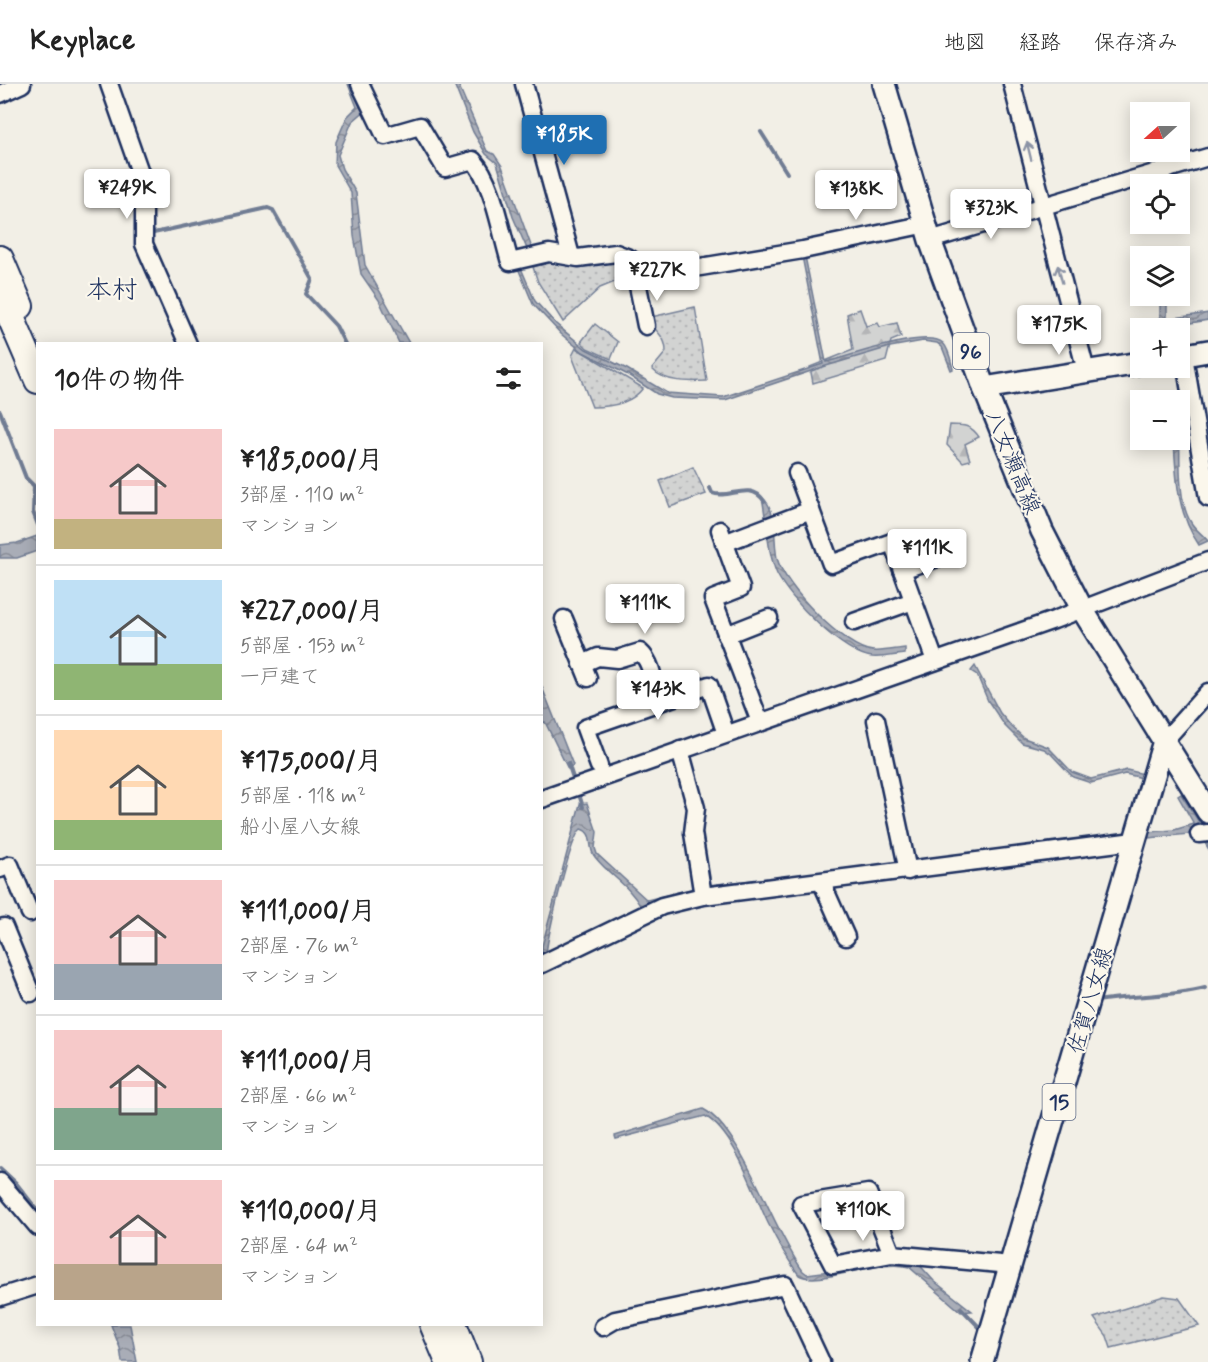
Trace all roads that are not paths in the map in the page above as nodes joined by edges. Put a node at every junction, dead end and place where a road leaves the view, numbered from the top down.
1 (22, 84) edge
2 (109, 84) edge
3 (360, 84) edge
4 (524, 84) edge
5 (884, 84) edge
6 (1012, 84) edge
7 (0, 94) edge
8 (1208, 157) edge
9 (1043, 207) junction
10 (923, 233) junction
11 (571, 256) junction
12 (0, 260) edge
13 (645, 270) junction
14 (0, 292) edge
15 (646, 326) dead end
16 (36, 342) edge
17 (187, 342) edge
18 (1208, 351) edge
19 (1190, 354) edge
20 (1130, 364) edge
21 (1086, 371) junction
22 (36, 375) edge
23 (1185, 378) edge
24 (984, 388) junction
25 (797, 473) dead end
26 (1208, 498) edge
27 (811, 510) junction
28 (940, 557) dead end
29 (1208, 561) edge
30 (902, 570) junction
31 (913, 601) junction
32 (1082, 609) junction
33 (769, 618) dead end
34 (564, 619) dead end
35 (854, 622) dead end
36 (726, 635) junction
37 (935, 660) junction
38 (1208, 692) edge
39 (658, 702) junction
40 (876, 720) dead end
41 (760, 722) junction
42 (726, 734) junction
43 (1164, 741) junction
44 (680, 750) junction
45 (599, 766) dead end
46 (543, 799) edge
47 (1205, 828) edge
48 (1134, 841) junction
49 (0, 869) edge
50 (908, 871) junction
51 (812, 880) junction
52 (703, 896) junction
53 (34, 911) edge
54 (2, 927) edge
55 (846, 937) dead end
56 (543, 964) edge
57 (31, 993) dead end
58 (0, 1182) edge
59 (36, 1225) edge
60 (892, 1254) junction
61 (1011, 1265) junction
62 (36, 1286) edge
63 (0, 1297) edge
64 (434, 1326) edge
65 (454, 1326) edge
66 (603, 1327) dead end
67 (449, 1362) edge
68 (468, 1362) edge
69 (821, 1362) edge
70 (982, 1362) edge

1 - 7 street
2 - 17 street
3 - 11 street
4 - 11 street
5 - 10 main road, 八女瀬高線 / 96
9 -> 6 street
8 - 9 street
9 - 10 street
21 -> 9 street
10 - 13 street
10 - 24 main road, 八女瀬高線 / 96
11 - 13 street
12 - 16 highway
13 - 15 street
14 - 22 highway
18 - 19 main road
20 - 21 main road
21 - 24 main road
23 - 26 street
24 - 32 main road, 八女瀬高線 / 96
25 - 27 street
27 - 30 street
27 - 36 street
28 - 30 street
29 - 32 street
30 - 31 street
31 - 35 street
31 - 37 street
32 - 37 street
32 - 43 main road, 八女瀬高線 / 96
33 - 36 street
34 - 39 street
36 - 41 street
37 - 41 street
38 - 43 street
39 - 42 street
39 - 45 street
40 - 50 street
41 - 42 street
42 - 44 street
43 - 47 main road, 八女瀬高線 / 96
43 - 48 main road, 佐賀八女線 / 15
44 - 46 street
44 - 52 street
48 - 50 street
48 - 61 main road, 佐賀八女線 / 15
49 - 53 street
50 - 51 street
51 - 52 street
51 - 55 street
52 - 56 street
53 - 54 street
54 - 57 street
58 - 59 street
60 - 60 street
60 - 61 street
61 - 70 main road, 佐賀八女線 / 15
62 - 63 street
64 - 67 highway
65 - 68 highway
66 - 69 street

